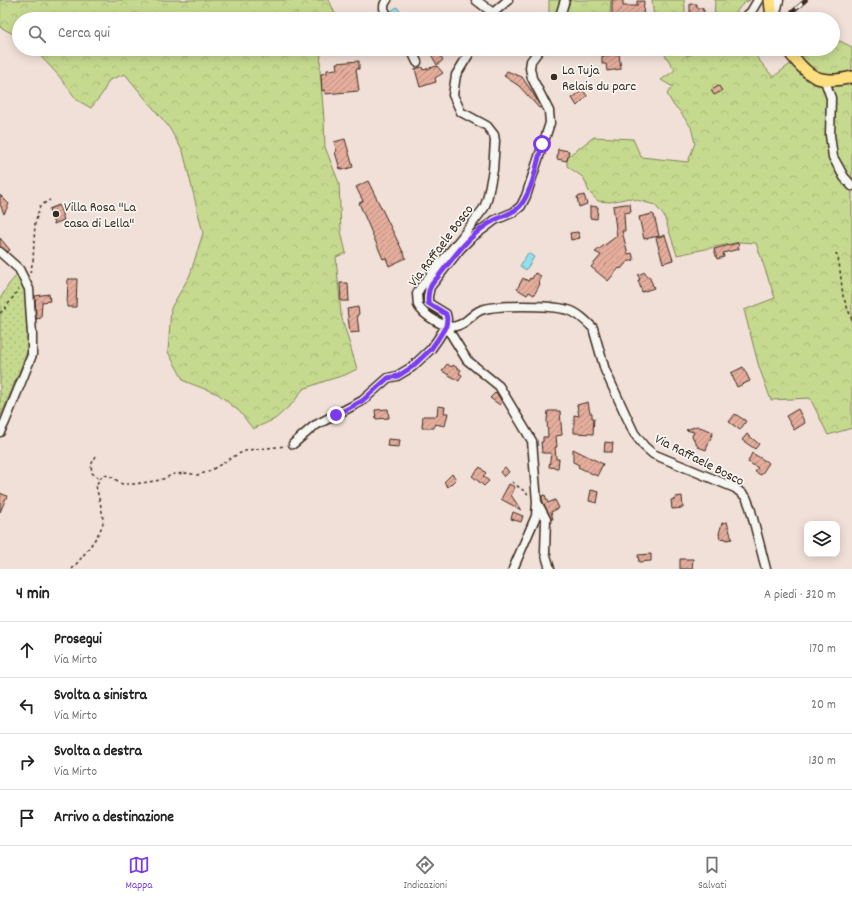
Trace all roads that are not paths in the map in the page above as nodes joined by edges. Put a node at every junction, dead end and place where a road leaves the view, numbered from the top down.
1 (387, 0) edge
2 (476, 0) edge
3 (508, 0) edge
4 (565, 0) edge
5 (758, 0) edge
6 (770, 0) edge
7 (779, 0) edge
8 (386, 12) edge
9 (487, 12) edge
10 (495, 12) edge
11 (561, 12) edge
12 (751, 12) edge
13 (771, 12) edge
14 (776, 12) edge
15 (414, 56) edge
16 (468, 56) edge
17 (534, 56) edge
18 (793, 56) edge
19 (417, 62) dead end
20 (851, 77) edge
21 (825, 81) junction
22 (852, 186) edge
23 (0, 252) edge
24 (446, 326) junction
25 (0, 432) edge
26 (293, 444) road end
27 (537, 502) junction
28 (513, 569) edge
29 (550, 569) edge
30 (766, 569) edge

1 - 8 street
2 - 9 street
3 - 10 street
4 - 11 street
5 - 12 street
6 - 13 main road
7 - 14 street
15 - 19 street
16 - 24 street, Via Raffaele Bosco
17 - 24 street
18 - 21 main road
20 - 21 main road
21 - 22 street
23 - 25 street
24 - 26 street
24 - 27 street
24 - 30 street, Via Raffaele Bosco
27 - 28 street
27 - 29 street

